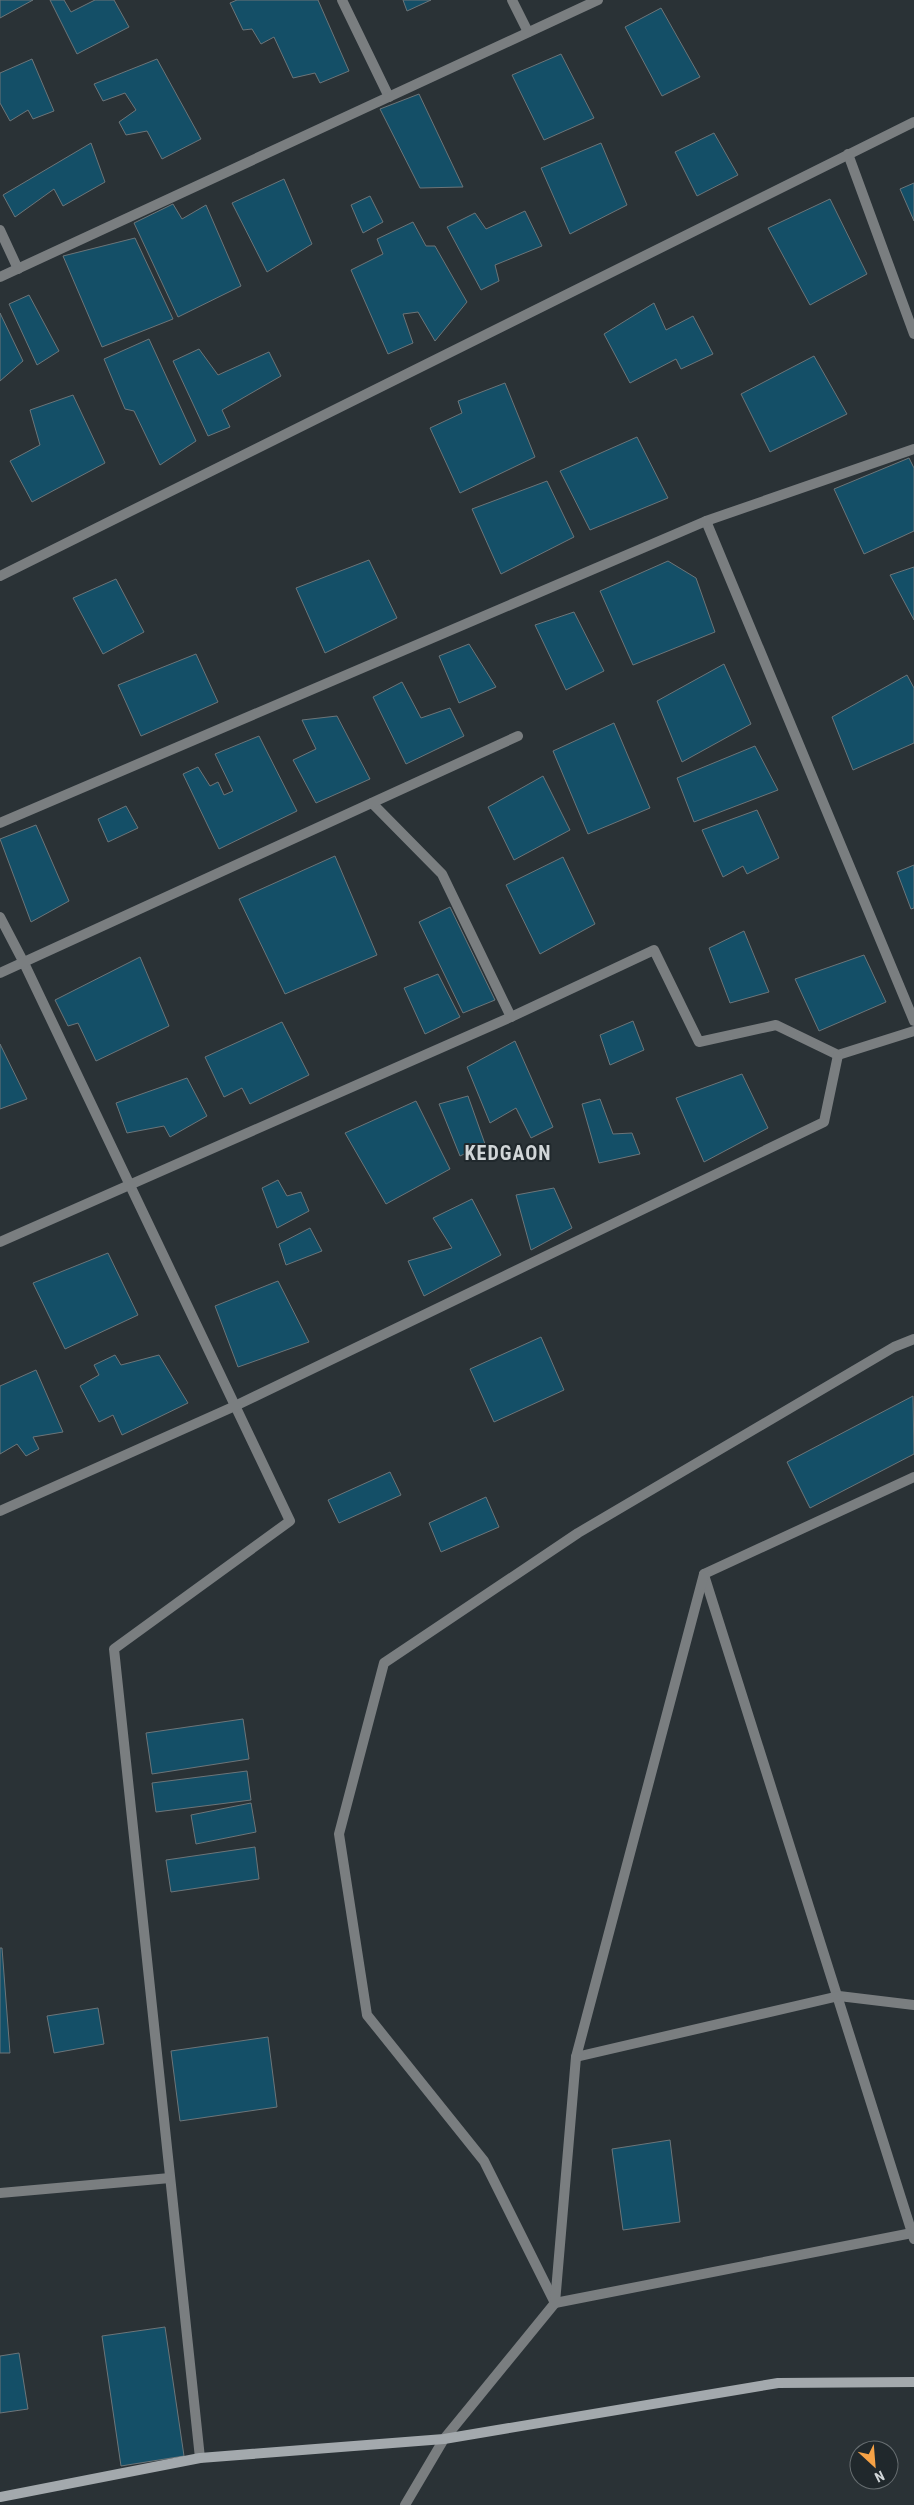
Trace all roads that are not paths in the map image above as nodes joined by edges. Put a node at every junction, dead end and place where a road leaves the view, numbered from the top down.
1 (342, 0) edge
2 (512, 0) edge
3 (598, 0) edge
4 (528, 32) junction
5 (389, 97) junction
6 (914, 122) edge
7 (848, 154) junction
8 (0, 230) edge
9 (18, 269) junction
10 (0, 277) edge
11 (914, 334) edge
12 (914, 449) edge
13 (706, 521) junction
14 (0, 576) edge
15 (518, 736) dead end
16 (372, 803) junction
17 (0, 822) edge
18 (0, 918) edge
19 (24, 963) junction
20 (0, 973) edge
21 (510, 1017) junction
22 (914, 1021) edge
23 (914, 1030) edge
24 (838, 1055) junction
25 (130, 1184) junction
26 (0, 1242) edge
27 (914, 1339) edge
28 (235, 1406) junction
29 (914, 1477) edge
30 (0, 1511) edge
31 (704, 1574) junction
32 (839, 1996) junction
33 (914, 2005) edge
34 (576, 2057) junction
35 (170, 2178) junction
36 (0, 2192) edge
37 (913, 2236) edge
38 (555, 2303) junction
39 (914, 2382) edge
40 (444, 2439) junction
41 (200, 2458) junction
42 (0, 2497) edge
43 (405, 2505) edge

1 - 5 street
2 - 4 street
3 - 4 street
4 - 5 street
5 - 9 street
6 - 7 street
7 - 11 street
7 - 14 street
8 - 9 street
9 - 10 street
12 - 13 street
13 - 17 street
13 - 22 street
15 - 16 street
16 - 19 street
16 - 21 street
18 - 19 street
19 - 20 street
19 - 25 street
21 - 24 street
21 - 25 street
23 - 24 street
24 - 28 street
25 - 26 street
25 - 28 street
27 - 38 street
28 - 30 street
28 - 35 street
29 - 31 street
31 - 32 street
31 - 34 street
32 - 33 street
32 - 34 street
32 - 37 street
34 - 38 street
35 - 36 street
35 - 41 street
37 - 38 street
38 - 40 street
39 - 40 main road
40 - 41 main road
40 - 43 street
41 - 42 main road

